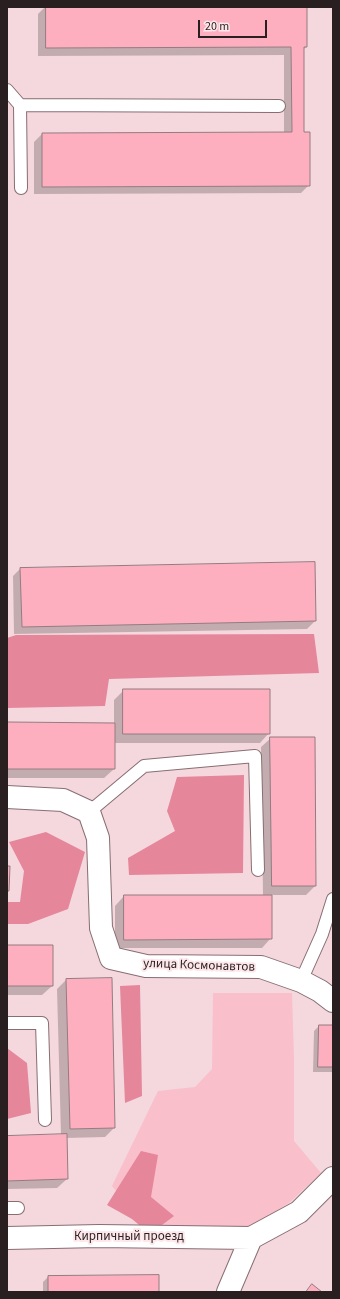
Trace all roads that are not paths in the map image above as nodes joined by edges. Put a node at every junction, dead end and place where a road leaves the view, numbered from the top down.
1 (7, 90) edge
2 (20, 105) junction
3 (279, 106) dead end
4 (21, 188) dead end
5 (7, 797) edge
6 (89, 812) junction
7 (258, 870) dead end
8 (333, 899) edge
9 (301, 981) junction
10 (333, 1001) edge
11 (7, 1023) edge
12 (45, 1120) dead end
13 (333, 1178) edge
14 (7, 1238) edge
15 (251, 1238) junction
16 (228, 1292) edge

1 - 2 lane
2 - 3 lane
2 - 4 lane
5 - 6 street
6 - 7 lane
6 - 9 street, улица Космонавтов
8 - 9 lane
9 - 10 street, улица Космонавтов
11 - 12 lane
13 - 15 street
14 - 15 street, Кирпичный проезд
15 - 16 street

